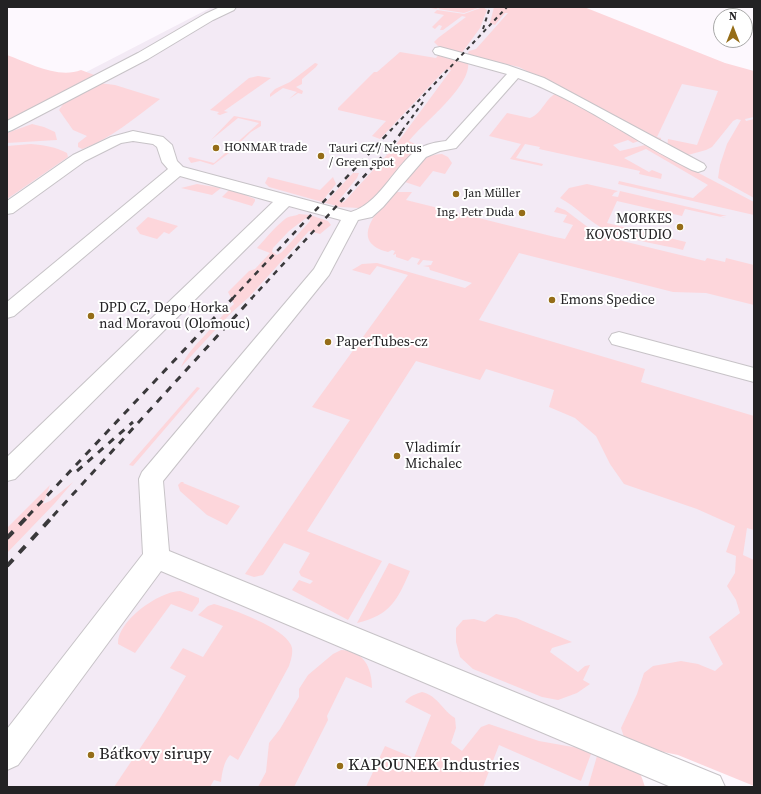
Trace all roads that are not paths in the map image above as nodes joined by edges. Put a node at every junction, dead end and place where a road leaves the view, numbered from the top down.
1 (230, 7) edge
2 (440, 51) dead end
3 (516, 72) junction
4 (7, 127) edge
5 (698, 167) dead end
6 (177, 170) junction
7 (285, 200) junction
8 (7, 209) edge
9 (351, 217) junction
10 (7, 312) edge
11 (619, 339) dead end
12 (754, 375) edge
13 (7, 472) edge
14 (156, 557) junction
15 (7, 754) edge
16 (709, 787) edge

1 - 4 lane
2 - 3 lane
3 - 5 lane
3 - 9 lane
6 - 7 lane
6 - 8 lane
6 - 10 lane
7 - 9 lane
7 - 13 lane
9 - 14 lane
11 - 12 lane
14 - 15 lane
14 - 16 lane

